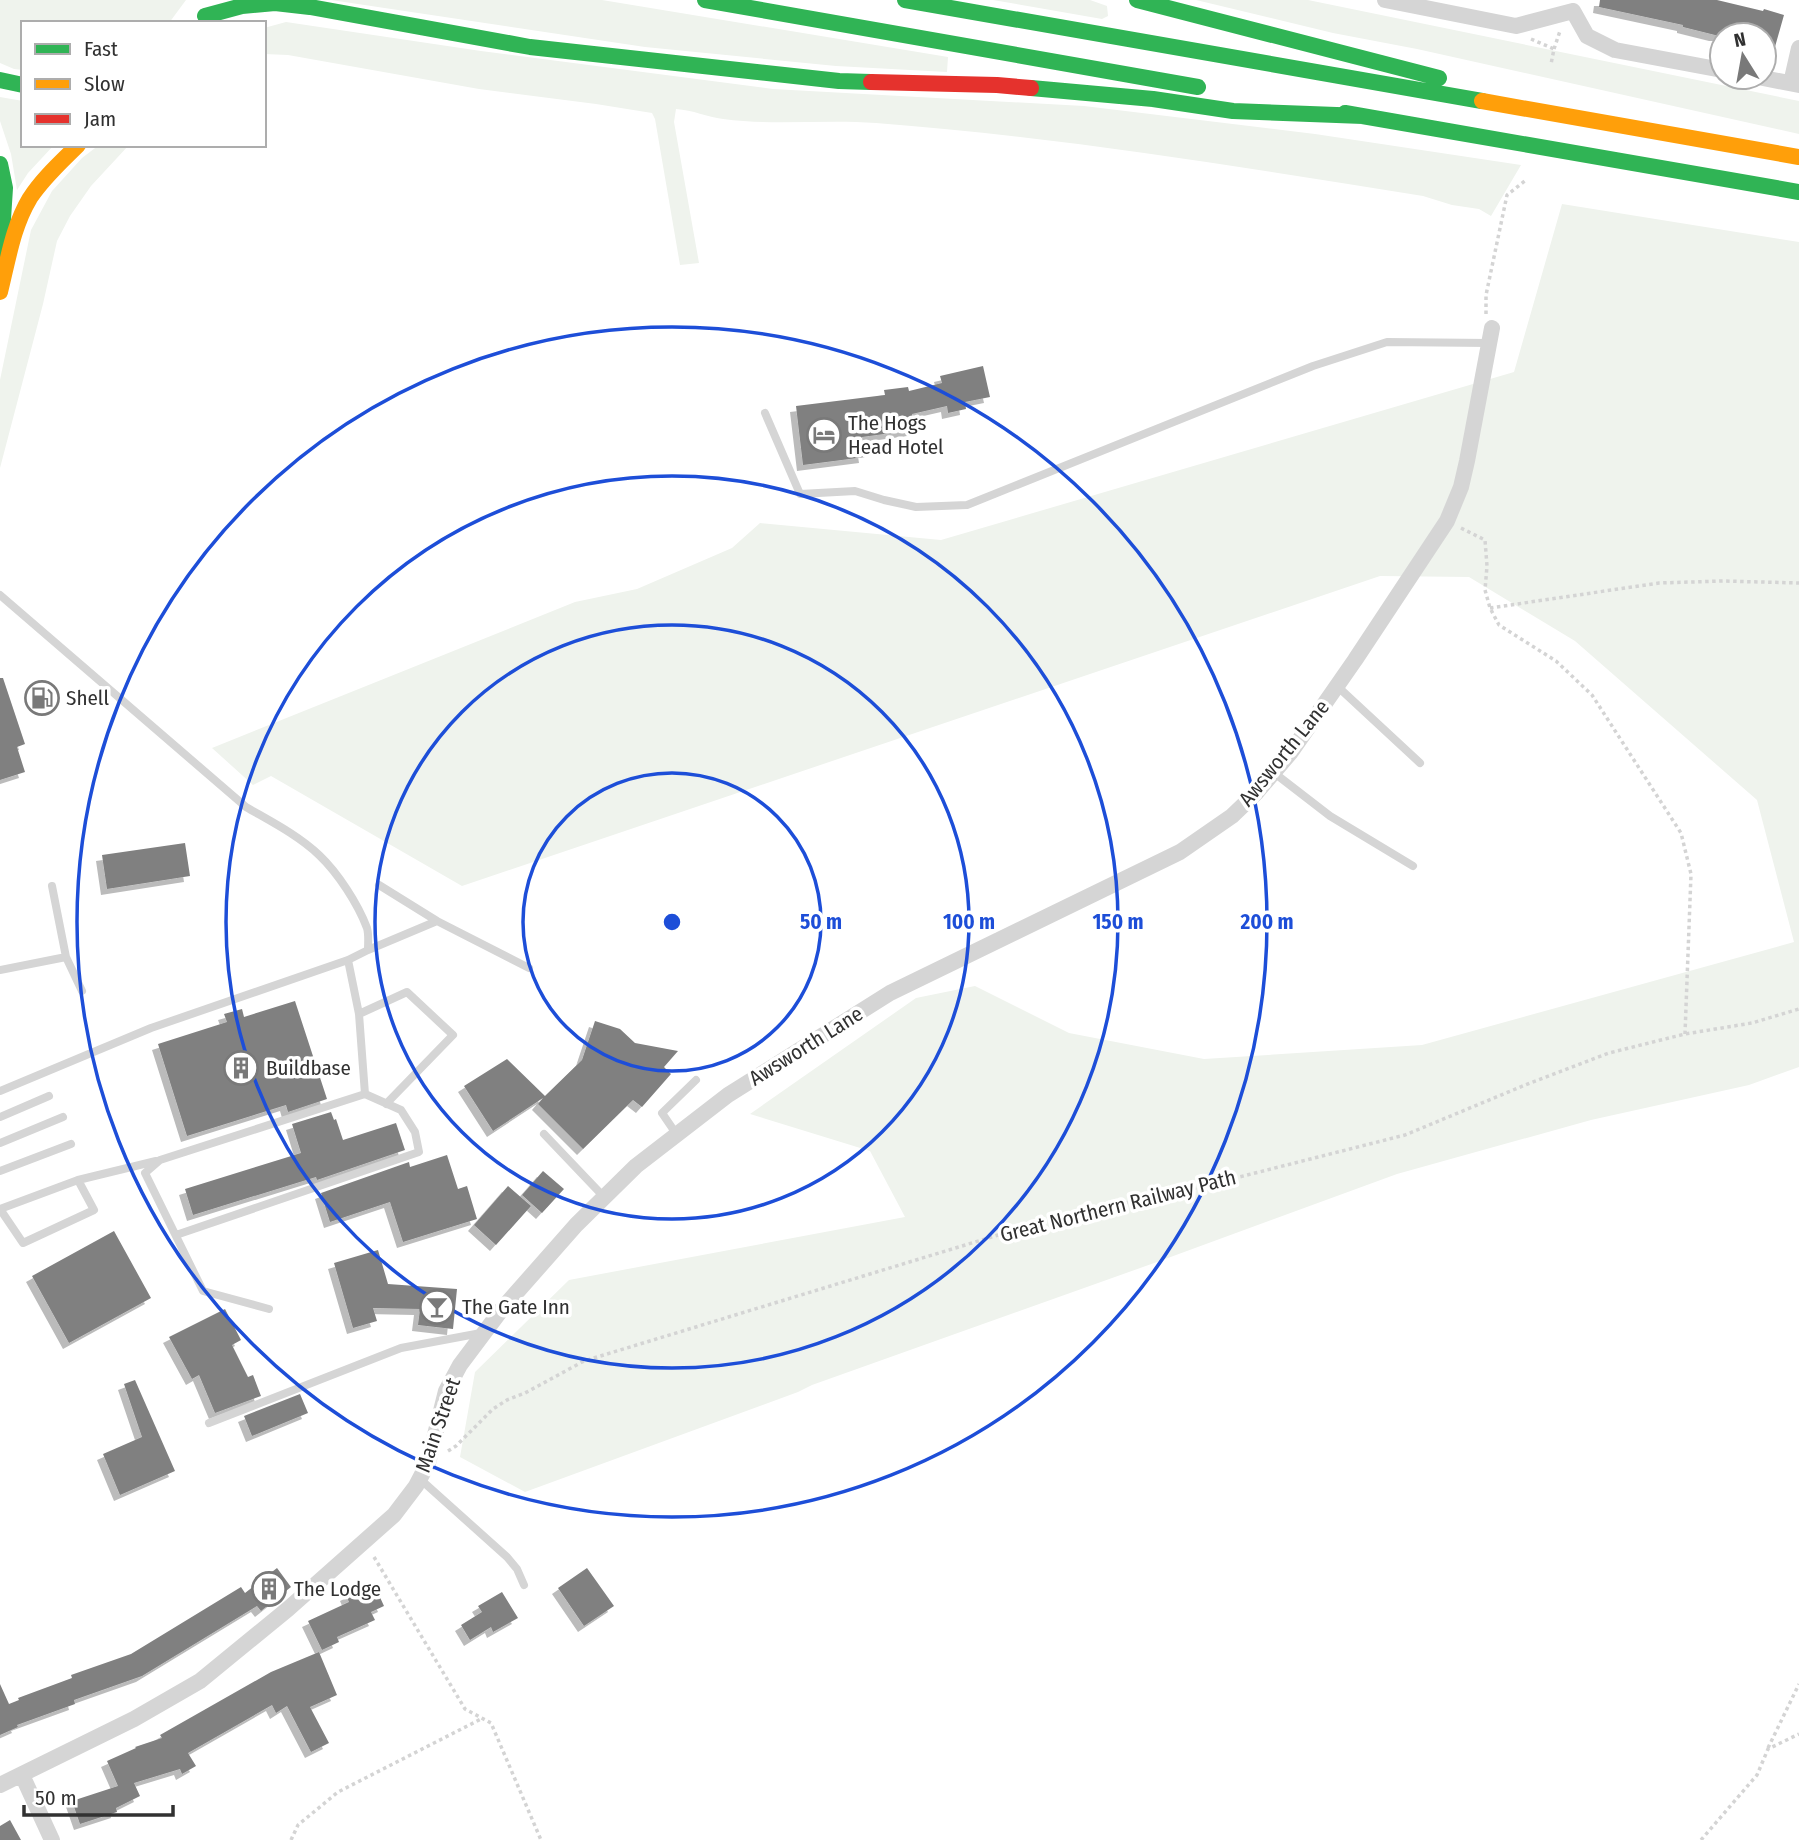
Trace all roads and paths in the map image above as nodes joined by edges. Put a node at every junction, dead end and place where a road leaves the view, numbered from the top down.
1 (211, 0) edge
2 (705, 0) edge
3 (905, 0) edge
4 (1137, 0) edge
5 (1385, 0) edge
6 (1574, 6) edge
7 (202, 20) edge
8 (1516, 26) junction
9 (1799, 48) edge
10 (1551, 64) dead end
11 (1708, 67) edge
12 (0, 79) edge
13 (21, 84) edge
14 (1795, 84) edge
15 (1217, 91) dead end
16 (1244, 95) dead end
17 (1363, 116) junction
18 (1602, 122) junction
19 (76, 147) edge
20 (1799, 157) edge
21 (0, 164) edge
22 (1526, 180) dead end
23 (1799, 192) edge
24 (0, 271) edge
25 (0, 292) edge
26 (1491, 335) junction
27 (765, 413) dead end
28 (1447, 521) junction
29 (1799, 583) edge
30 (0, 595) edge
31 (1490, 608) junction
32 (1337, 685) junction
33 (1420, 763) dead end
34 (1273, 772) junction
35 (1413, 866) dead end
36 (379, 885) dead end
37 (52, 886) dead end
38 (437, 921) junction
39 (368, 950) junction
40 (66, 957) junction
41 (348, 960) junction
42 (529, 968) dead end
43 (0, 970) edge
44 (82, 991) dead end
45 (1799, 1009) edge
46 (359, 1014) junction
47 (1685, 1034) junction
48 (696, 1080) dead end
49 (0, 1091) edge
50 (365, 1094) junction
51 (49, 1096) dead end
52 (386, 1104) junction
53 (0, 1117) edge
54 (63, 1117) dead end
55 (544, 1134) dead end
56 (677, 1135) junction
57 (0, 1143) edge
58 (71, 1144) dead end
59 (160, 1160) junction
60 (0, 1171) edge
61 (78, 1180) junction
62 (604, 1197) junction
63 (576, 1225) joint
64 (176, 1235) junction
65 (269, 1309) dead end
66 (484, 1332) junction
67 (209, 1423) dead end
68 (456, 1446) dead end
69 (420, 1479) junction
70 (363, 1544) junction
71 (524, 1585) dead end
72 (1799, 1684) edge
73 (483, 1719) junction
74 (1799, 1734) edge
75 (1768, 1749) junction
76 (22, 1775) junction
77 (0, 1785) edge
78 (52, 1840) edge
79 (291, 1840) edge
80 (541, 1840) edge
81 (1701, 1840) edge

1 - 7 main road
2 - 15 main road
3 - 18 main road
4 - 18 main road
5 - 8 street
6 - 8 street
6 - 11 street
7 - 17 main road
8 - 10 path
9 - 14 street
12 - 13 main road
16 - 17 main road
17 - 23 main road
18 - 20 main road
19 - 25 main road
21 - 24 main road
22 - 26 path
26 - 27 lane
26 - 28 street, Awsworth Lane
28 - 31 path
28 - 32 street, Awsworth Lane
29 - 31 path
30 - 39 lane
31 - 47 path
32 - 33 lane
32 - 34 street, Awsworth Lane
34 - 35 lane
34 - 56 street, Awsworth Lane
36 - 38 lane
37 - 40 lane
38 - 39 lane
38 - 42 lane
39 - 41 lane
40 - 43 lane
40 - 44 lane
41 - 46 lane
41 - 49 lane
45 - 47 path, Great Northern Railway Path
46 - 50 lane
46 - 52 lane
47 - 68 path, Great Northern Railway Path
48 - 56 lane
50 - 52 lane
50 - 59 lane
51 - 53 lane
52 - 64 lane
54 - 57 lane
55 - 62 lane
56 - 62 street, Awsworth Lane
58 - 60 lane
59 - 61 lane
59 - 64 lane
61 - 61 lane
62 - 63 street, Awsworth Lane
63 - 66 street, Main Street
64 - 65 lane
66 - 67 lane
66 - 69 street, Main Street
69 - 70 street, Main Street
69 - 71 lane
70 - 73 path
70 - 76 street, Main Street
72 - 75 path
73 - 79 path
73 - 80 path
74 - 75 path
75 - 81 path
76 - 77 street, Main Street
76 - 78 street

